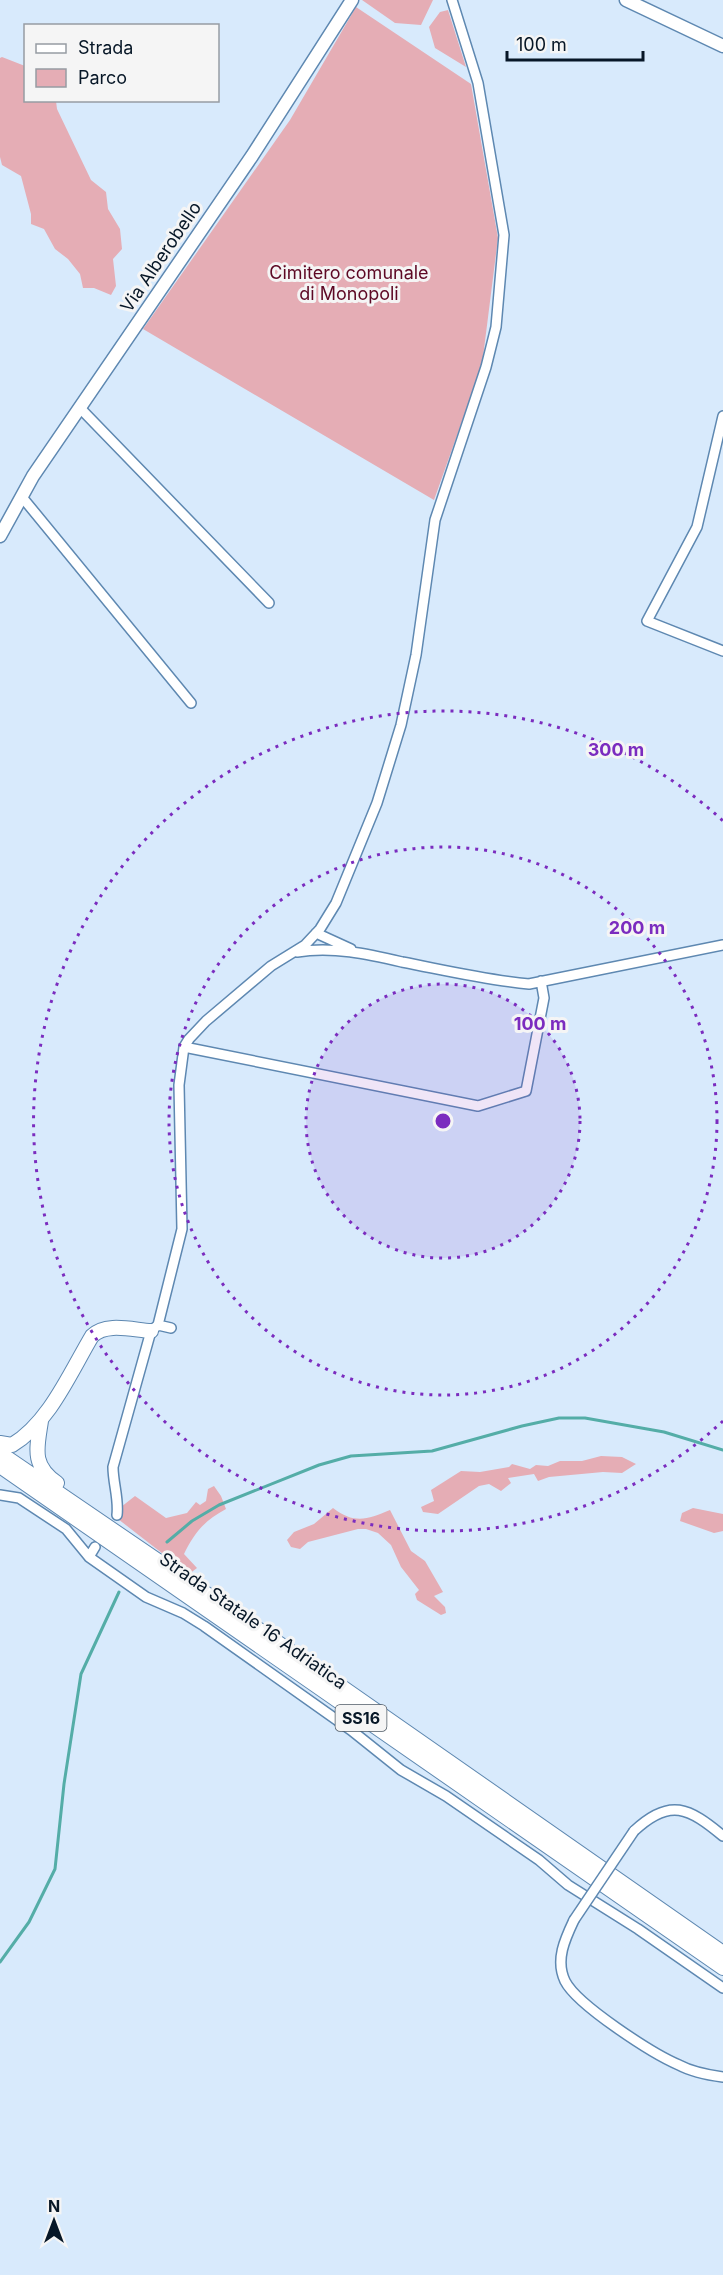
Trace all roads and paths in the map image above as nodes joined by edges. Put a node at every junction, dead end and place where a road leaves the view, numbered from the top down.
1 (352, 0) edge
2 (452, 0) edge
3 (626, 0) edge
4 (723, 46) edge
5 (80, 408) junction
6 (723, 416) edge
7 (22, 497) junction
8 (0, 536) edge
9 (269, 603) dead end
10 (723, 651) edge
11 (190, 703) dead end
12 (325, 922) junction
13 (314, 935) junction
14 (338, 943) junction
15 (723, 945) edge
16 (328, 950) junction
17 (293, 952) junction
18 (364, 954) junction
19 (541, 981) junction
20 (184, 1047) junction
21 (155, 1328) junction
22 (171, 1328) dead end
23 (41, 1421) junction
24 (0, 1443) edge
25 (0, 1453) edge
26 (0, 1466) edge
27 (0, 1495) edge
28 (117, 1515) dead end
29 (103, 1525) junction
30 (95, 1547) dead end
31 (88, 1557) junction
32 (723, 1836) edge
33 (649, 1901) junction
34 (723, 1944) edge
35 (723, 1953) edge
36 (723, 1968) edge
37 (723, 1988) edge
38 (723, 2077) edge

1 - 5 main road, Via Alberobello
2 - 12 street
3 - 4 main road
5 - 7 main road, Via Alberobello
5 - 9 street
6 - 10 street
7 - 8 main road, Via Alberobello
7 - 11 street
12 - 13 street
12 - 14 street
13 - 14 street
13 - 16 street
13 - 17 street
14 - 18 street
15 - 19 street
16 - 17 street
16 - 18 street
17 - 20 street
18 - 19 street
19 - 20 street
20 - 21 street
21 - 22 street
21 - 23 highway
21 - 28 street
23 - 24 highway
23 - 29 highway
25 - 29 highway, Strada Statale 16 Adriatica / SS16
26 - 36 highway, Strada Statale 16 Adriatica / SS16
27 - 31 street
29 - 33 highway, Strada Statale 16 Adriatica / SS16
30 - 31 street
31 - 37 street
32 - 38 street, bridge
33 - 34 highway
33 - 35 highway, Strada Statale 16 Adriatica / SS16

